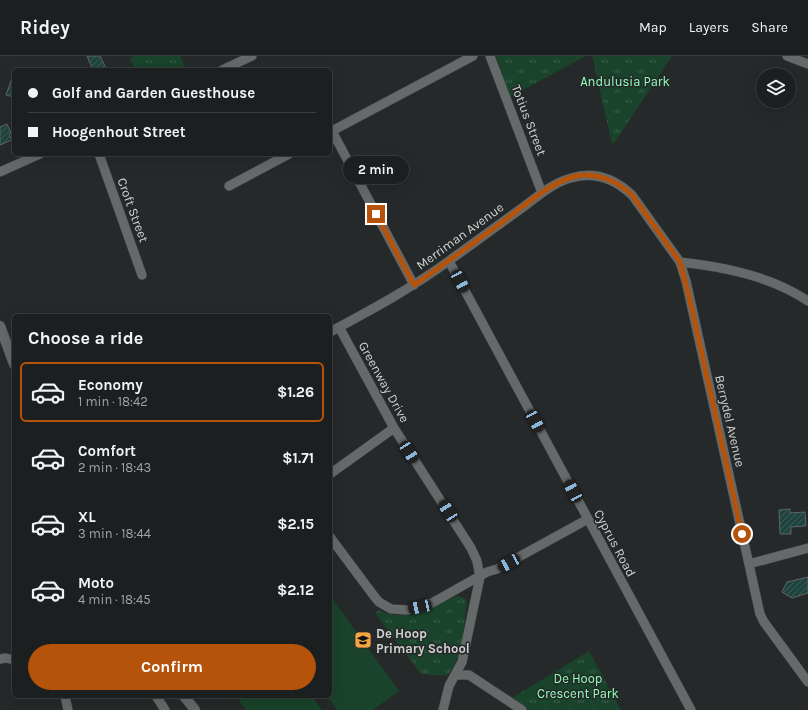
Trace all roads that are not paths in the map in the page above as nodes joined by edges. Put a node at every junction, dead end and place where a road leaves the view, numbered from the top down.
1 (252, 56) edge
2 (474, 56) edge
3 (490, 56) edge
4 (787, 56) edge
5 (808, 64) edge
6 (242, 66) edge
7 (232, 68) edge
8 (332, 130) edge
9 (332, 133) edge
10 (36, 156) edge
11 (100, 156) edge
12 (283, 156) edge
13 (0, 172) edge
14 (607, 179) joint
15 (229, 186) dead end
16 (542, 193) junction
17 (449, 261) junction
18 (680, 262) junction
19 (142, 275) dead end
20 (414, 285) junction
21 (808, 301) edge
22 (0, 326) edge
23 (339, 327) junction
24 (332, 331) edge
25 (12, 359) edge
26 (394, 428) junction
27 (332, 473) edge
28 (588, 519) junction
29 (332, 541) edge
30 (808, 548) edge
31 (749, 564) junction
32 (480, 577) junction
33 (0, 659) edge
34 (12, 660) edge
35 (454, 675) junction
36 (808, 682) edge
37 (65, 698) edge
38 (157, 698) edge
39 (186, 698) edge
40 (68, 710) edge
41 (165, 710) edge
42 (195, 710) edge
43 (443, 710) edge
44 (522, 710) edge
45 (691, 710) edge

1 - 6 street
2 - 8 street
3 - 16 street, Totius Street
4 - 5 street
6 - 7 street
9 - 20 street
10 - 13 street
11 - 19 street, Croft Street
12 - 15 street
14 - 16 street, Merriman Avenue
14 - 18 street, Berrydel Avenue
16 - 17 street, Merriman Avenue
17 - 20 street, Merriman Avenue
17 - 28 street, Cyprus Road
18 - 21 street
18 - 31 street, Berrydel Avenue
20 - 23 street, Merriman Avenue
22 - 25 street
23 - 24 street, Merriman Avenue
23 - 26 street, Greenway Drive
26 - 27 street
26 - 32 street, Greenway Drive
28 - 32 street
28 - 45 street, Cyprus Road
29 - 32 street
30 - 31 street
31 - 36 street, Berrydel Avenue
32 - 35 street, Greenway Drive
33 - 34 street
35 - 43 street, Greenway Drive
35 - 44 street
37 - 40 street
38 - 41 street
39 - 42 street

